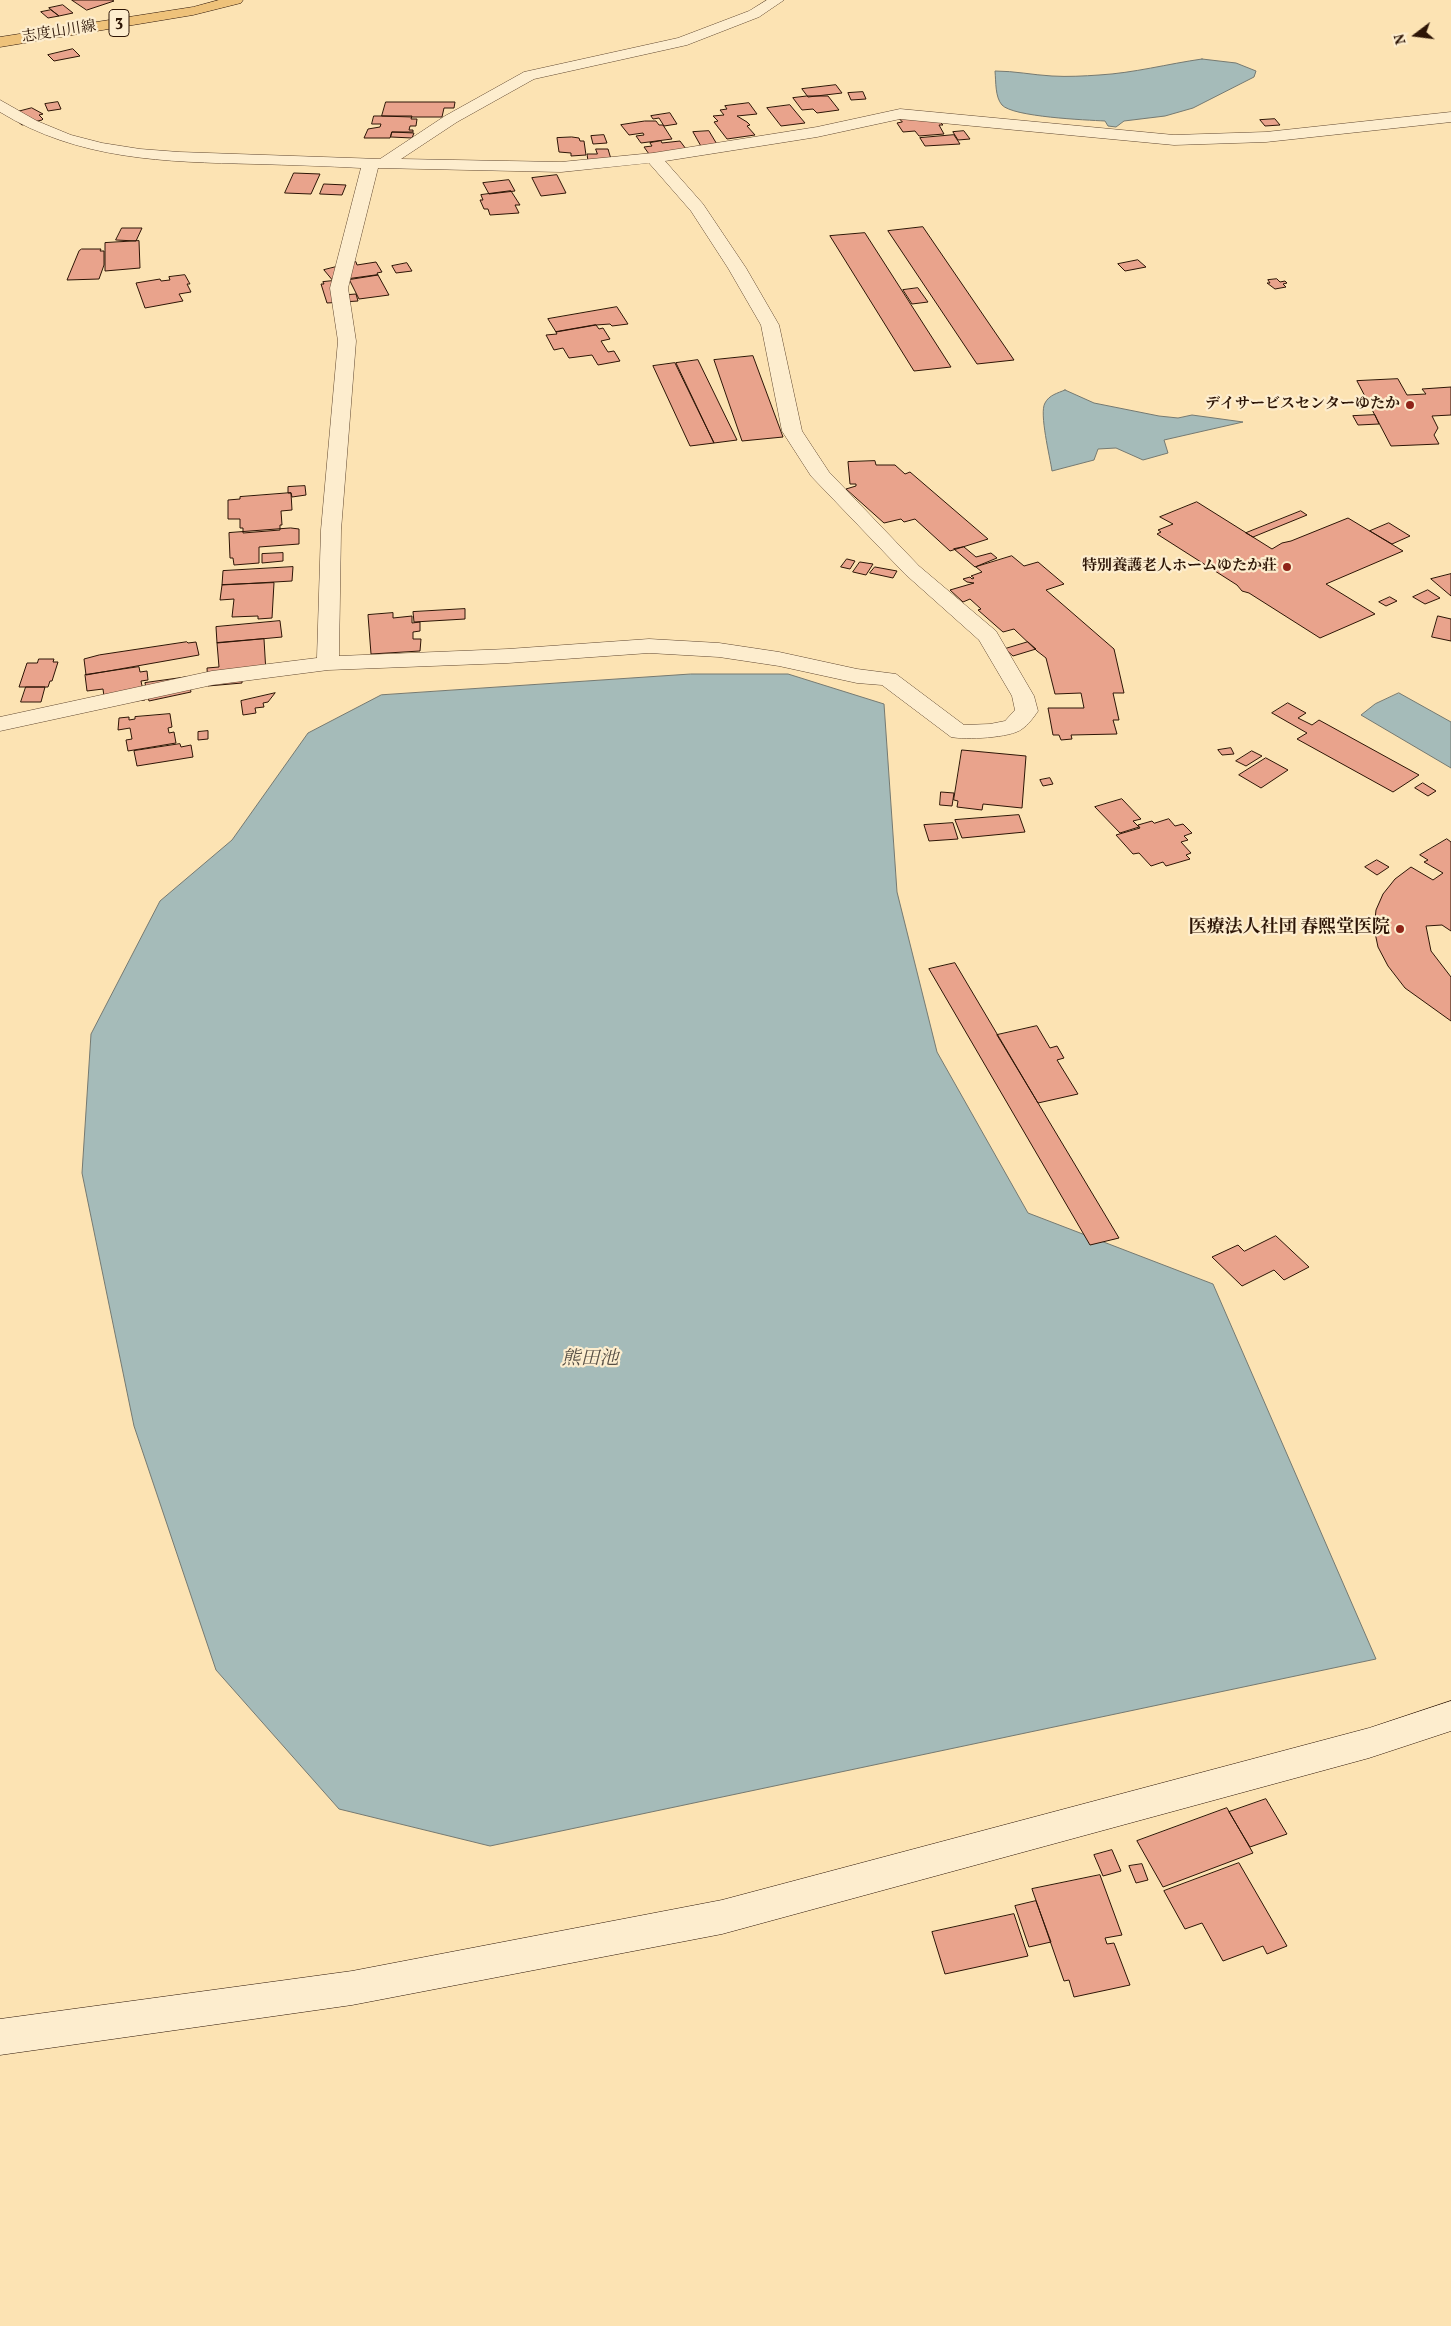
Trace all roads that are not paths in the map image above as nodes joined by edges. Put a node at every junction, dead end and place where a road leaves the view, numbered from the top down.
1 (236, 0) edge
2 (777, 0) edge
3 (0, 42) edge
4 (0, 106) edge
5 (1451, 117) edge
6 (654, 158) junction
7 (377, 164) junction
8 (328, 663) junction
9 (0, 724) edge
10 (1451, 1715) edge
11 (0, 2037) edge

1 - 3 main road, 志度山川線 / 3
2 - 7 street
4 - 7 street
5 - 6 street
6 - 7 street
6 - 8 street
7 - 8 street
8 - 9 street
10 - 11 street

